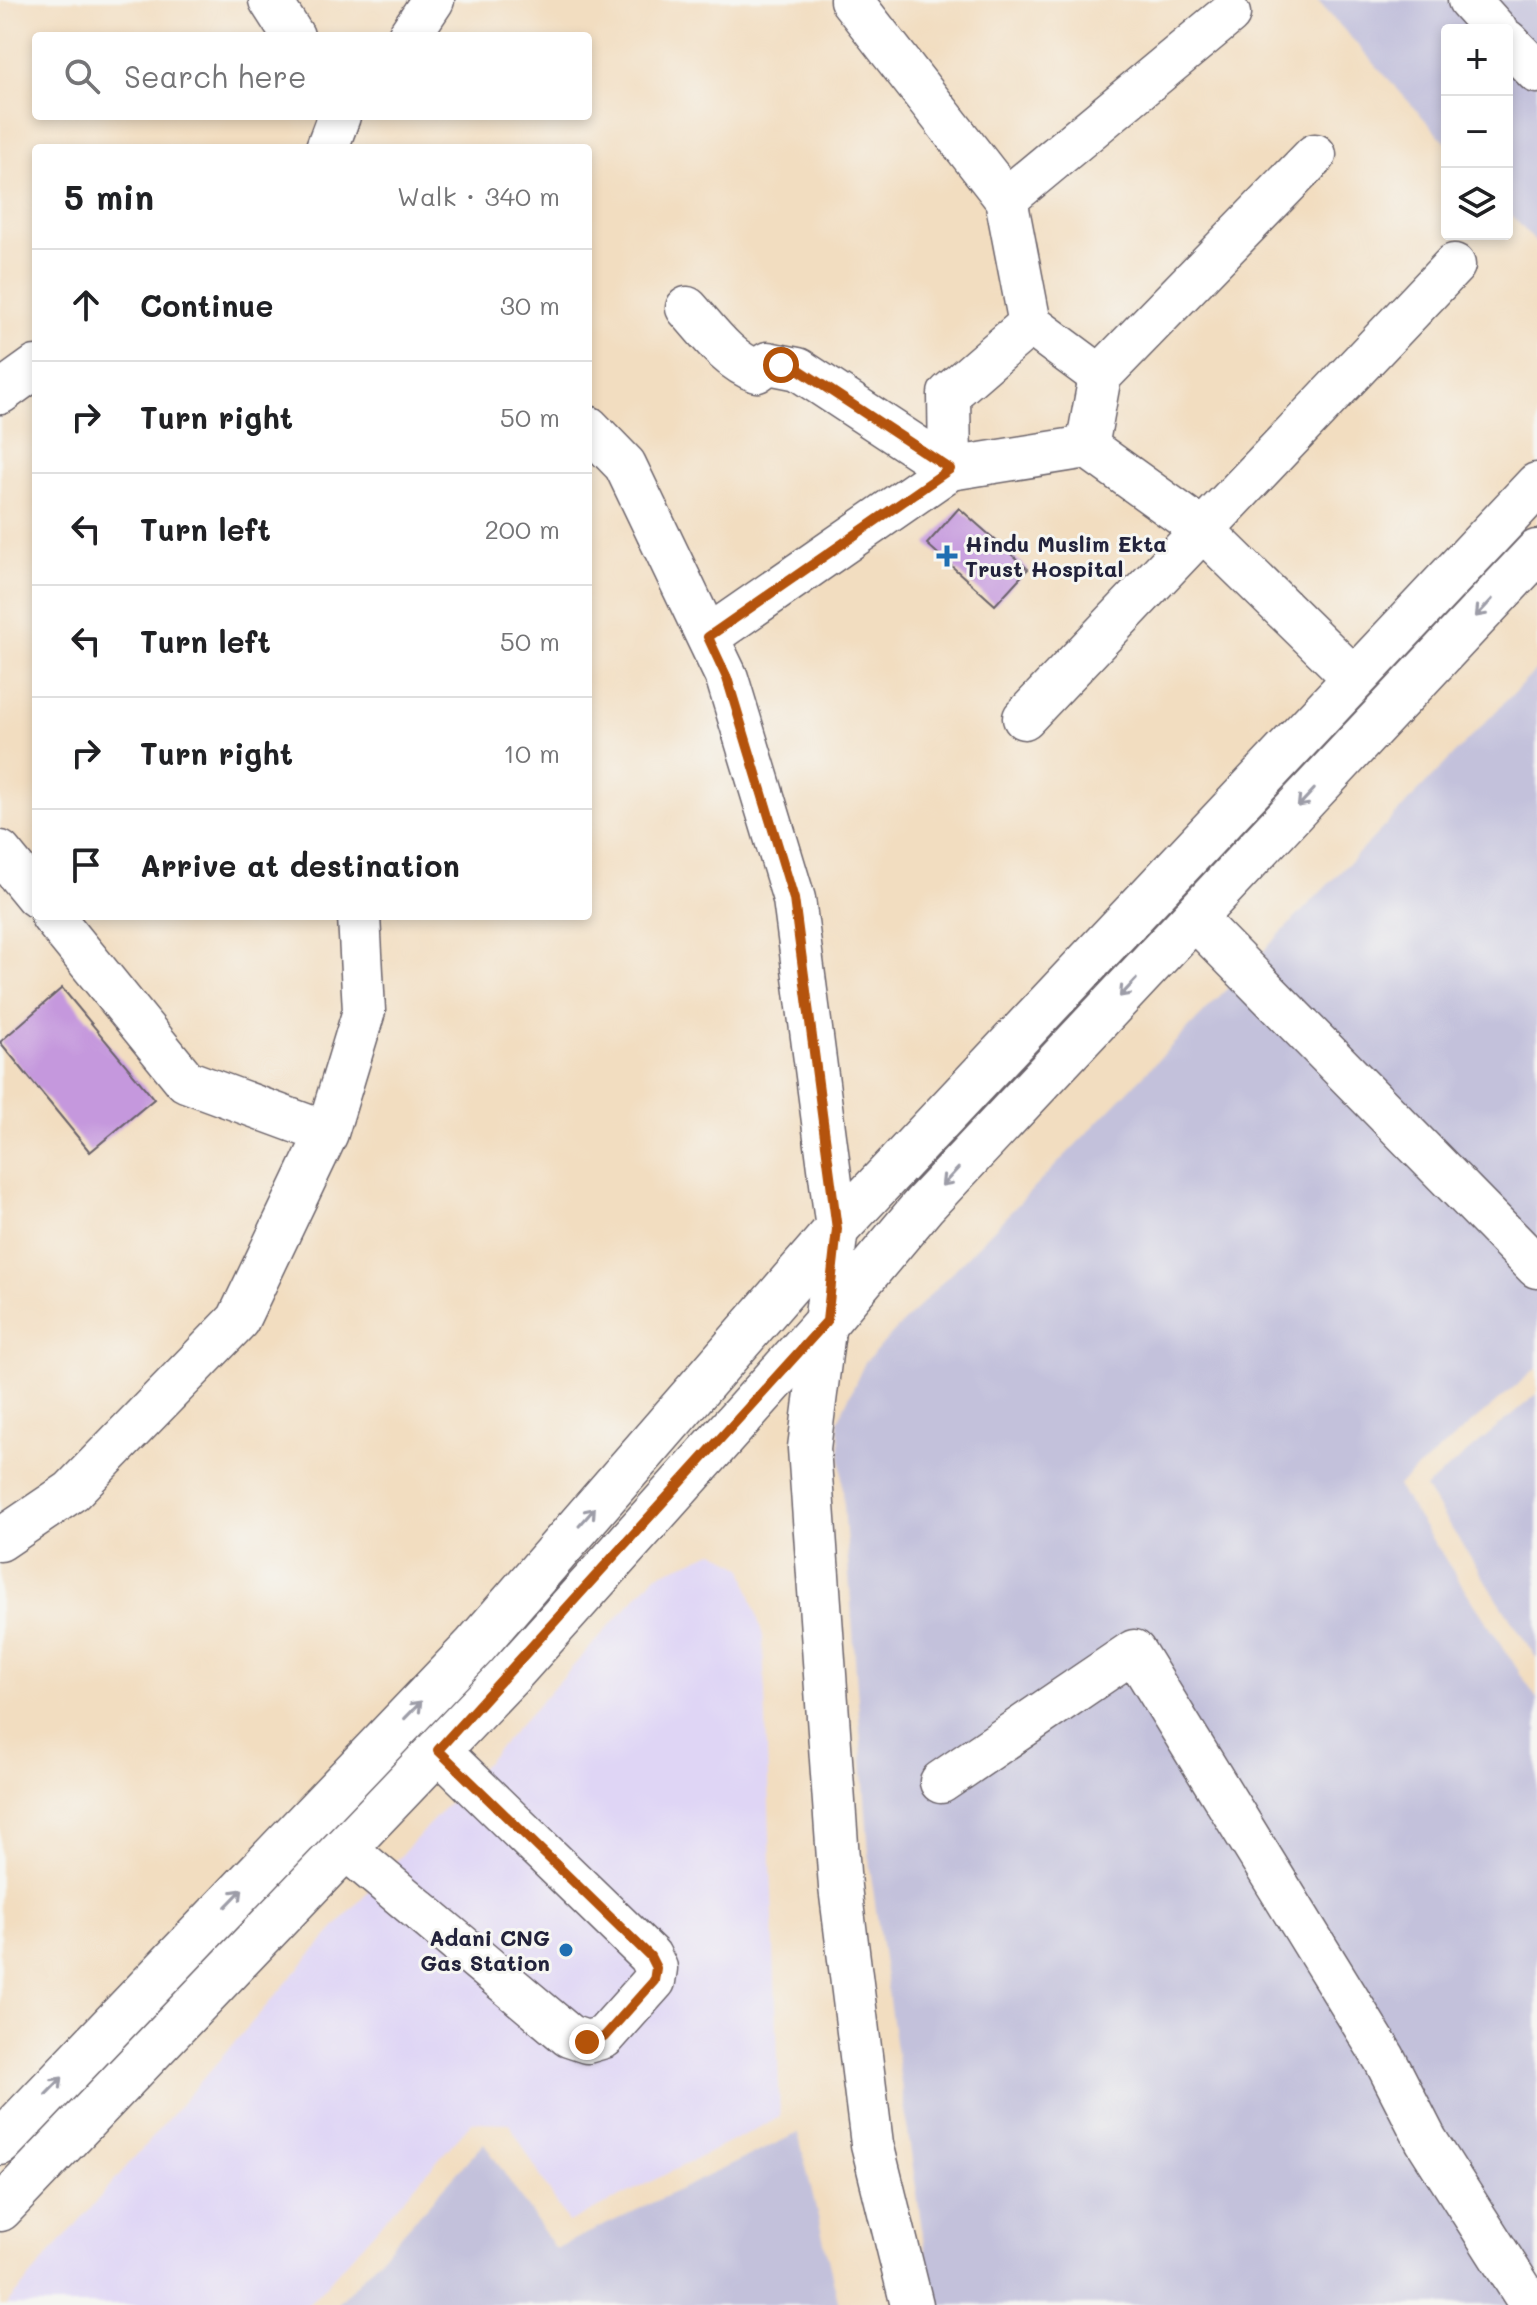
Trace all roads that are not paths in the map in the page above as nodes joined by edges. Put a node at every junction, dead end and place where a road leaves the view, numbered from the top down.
1 (270, 0) edge
2 (433, 0) edge
3 (851, 0) edge
4 (1469, 0) edge
5 (1229, 14) dead end
6 (1491, 24) edge
7 (290, 32) edge
8 (412, 32) edge
9 (1513, 47) edge
10 (1537, 72) edge
11 (338, 120) edge
12 (328, 144) edge
13 (1315, 155) dead end
14 (1006, 199) junction
15 (1454, 265) dead end
16 (687, 308) dead end
17 (1030, 324) junction
18 (32, 370) edge
19 (1100, 376) junction
20 (0, 393) edge
21 (592, 431) edge
22 (1087, 447) junction
23 (950, 469) junction
24 (1537, 485) edge
25 (1204, 531) junction
26 (1537, 552) edge
27 (708, 637) junction
28 (1355, 679) junction
29 (1024, 718) dead end
30 (0, 852) edge
31 (32, 891) edge
32 (1194, 918) junction
33 (55, 920) edge
34 (359, 920) edge
35 (327, 1133) junction
36 (837, 1229) junction
37 (1537, 1267) edge
38 (827, 1321) junction
39 (0, 1540) edge
40 (438, 1750) junction
41 (941, 1782) dead end
42 (345, 1848) junction
43 (0, 2143) edge
44 (0, 2209) edge
45 (912, 2305) edge
46 (1531, 2305) edge

1 - 7 street
2 - 8 street
3 - 14 street
4 - 6 street
5 - 14 street
9 - 10 street
11 - 12 street
13 - 19 street
14 - 17 street
15 - 25 street
16 - 23 street
17 - 19 street
17 - 23 street
18 - 20 street
19 - 22 street
21 - 27 street
22 - 23 street
22 - 25 street
23 - 27 street
24 - 28 main road
25 - 28 street
25 - 29 street
26 -> 32 main road
27 - 36 street
28 - 36 main road
30 - 31 street
32 - 37 street
32 -> 38 main road
33 - 35 street
34 - 35 street
35 - 39 street
36 - 38 street
43 -> 36 main road
38 - 40 main road
38 - 45 street
40 - 42 main road
40 - 42 street
41 - 46 street
42 - 44 main road

